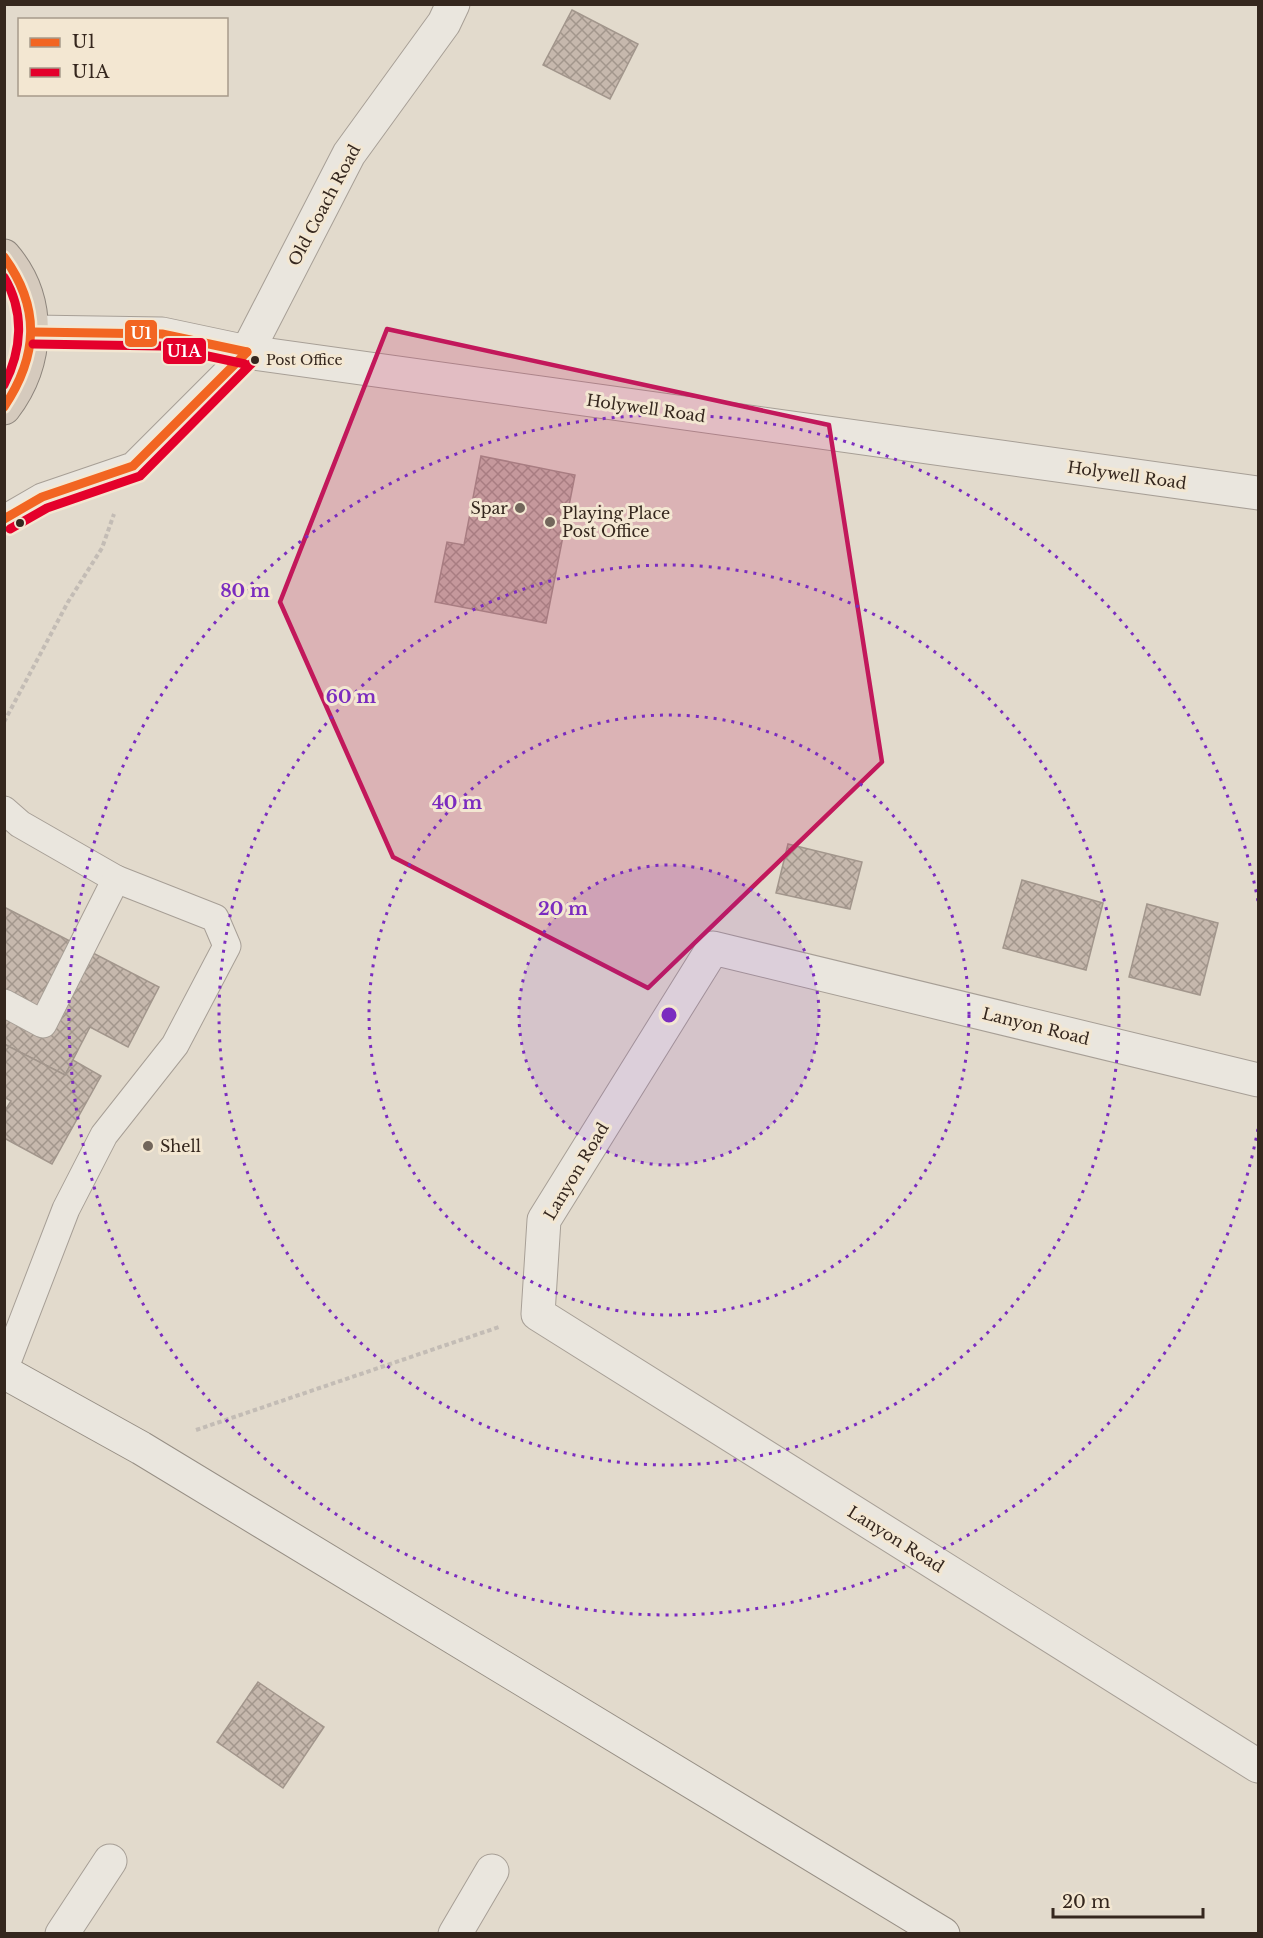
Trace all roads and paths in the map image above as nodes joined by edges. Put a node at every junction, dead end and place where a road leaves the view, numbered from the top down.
1 (453, 4) edge
2 (4, 256) edge
3 (33, 332) junction
4 (247, 352) junction
5 (5, 408) edge
6 (133, 466) junction
7 (1258, 493) edge
8 (4, 519) edge
9 (4, 722) edge
10 (4, 810) edge
11 (116, 879) junction
12 (4, 1003) edge
13 (1258, 1080) edge
14 (538, 1314) junction
15 (4, 1371) edge
16 (141, 1448) junction
17 (1258, 1766) edge
18 (110, 1860) dead end
19 (492, 1871) dead end
20 (62, 1934) edge
21 (455, 1934) edge
22 (943, 1934) edge

1 - 4 street, Old Coach Road
2 - 3 highway
3 - 4 street, Holywell Road
3 - 5 highway
4 - 6 lane
4 - 7 street, Holywell Road
6 - 8 lane
6 - 9 path
10 - 11 lane
11 - 12 lane
11 - 15 lane
13 - 14 street, Lanyon Road
14 - 16 path
14 - 17 street, Lanyon Road
15 - 16 street
16 - 22 street
18 - 20 street
19 - 21 street

